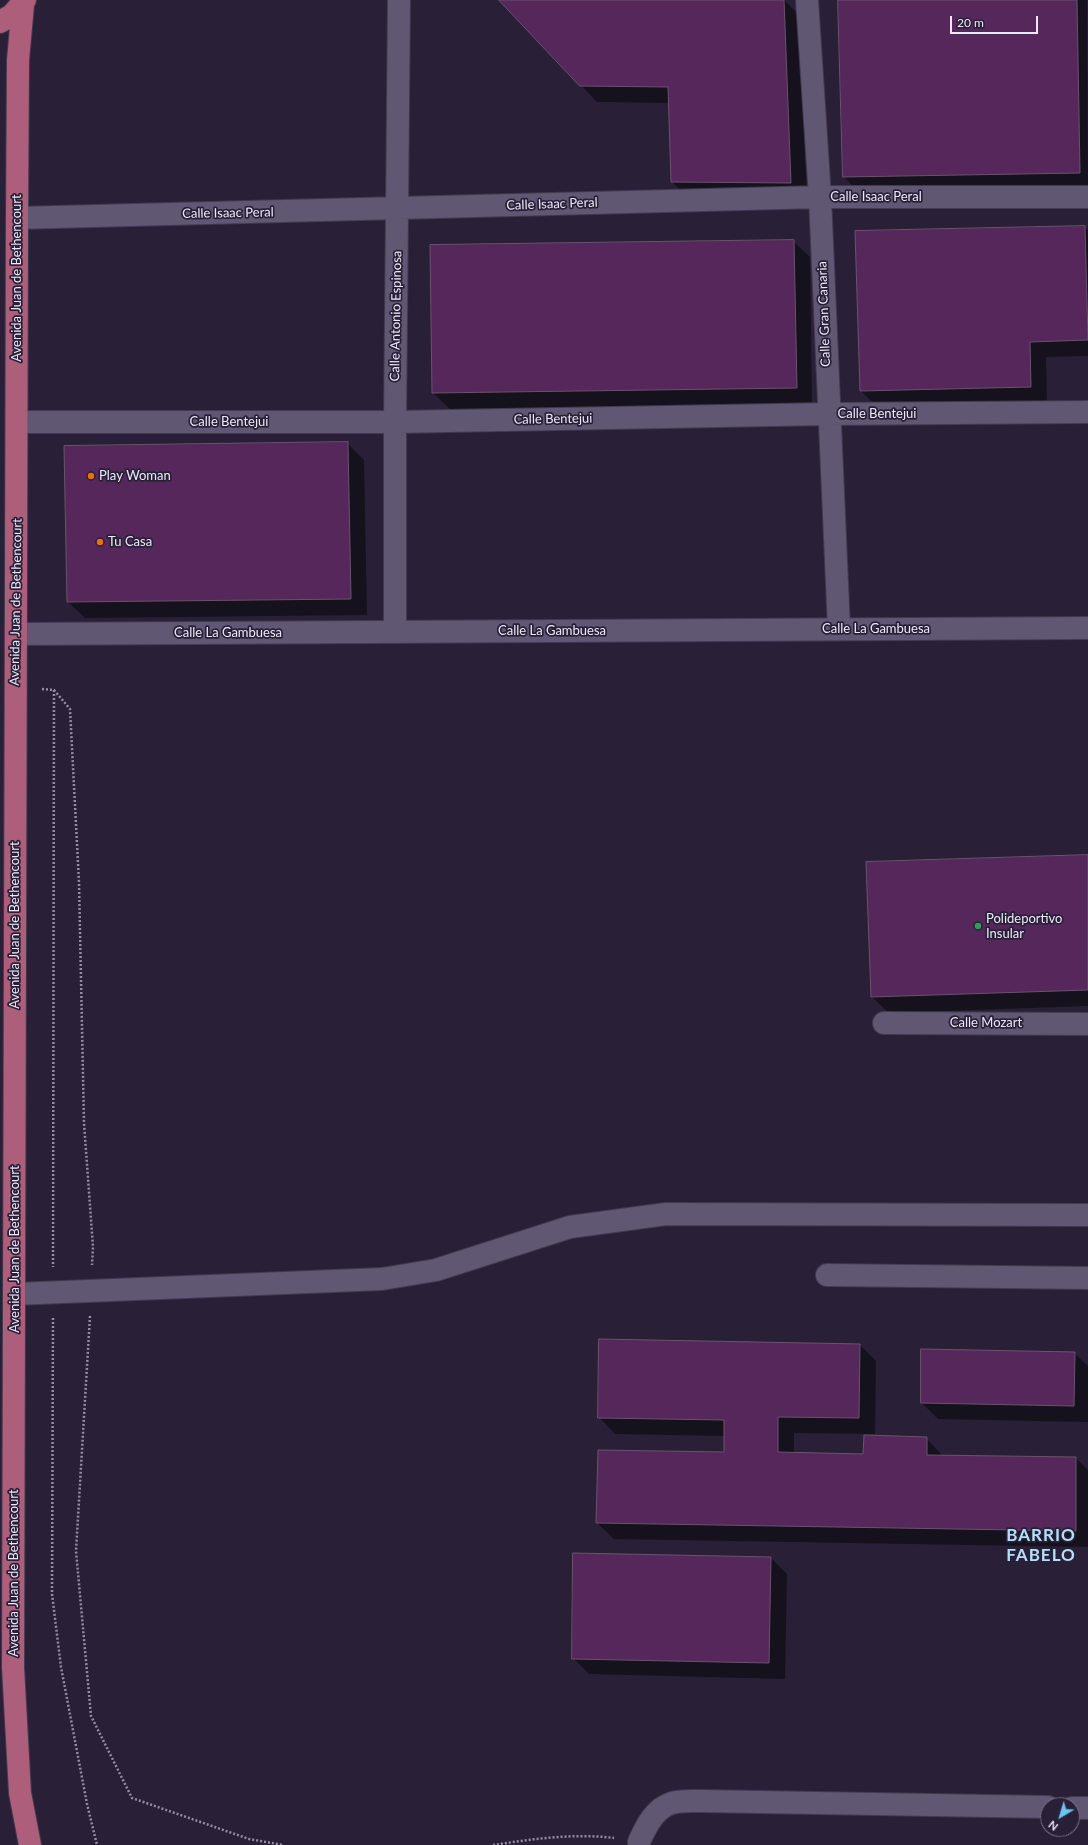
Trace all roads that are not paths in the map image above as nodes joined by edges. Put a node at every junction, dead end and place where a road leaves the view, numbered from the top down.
1 (399, 0) edge
2 (807, 0) edge
3 (24, 2) edge
4 (0, 22) edge
5 (820, 197) junction
6 (1088, 197) edge
7 (397, 208) junction
8 (17, 218) junction
9 (1088, 412) edge
10 (828, 414) junction
11 (18, 422) junction
12 (395, 422) junction
13 (1088, 628) edge
14 (839, 629) junction
15 (395, 632) junction
16 (16, 634) junction
17 (884, 1023) dead end
18 (1088, 1024) edge
19 (1088, 1215) edge
20 (827, 1275) dead end
21 (1088, 1278) edge
22 (8, 1293) edge
23 (1040, 1807) edge
24 (639, 1842) road end
25 (30, 1845) edge

1 - 7 street, Calle Antonio Espinosa
2 - 5 street, Calle Gran Canaria
3 - 4 main road
3 - 8 main road, Avenida Juan de Bethencourt
5 - 6 street, Calle Isaac Peral
5 - 7 street, Calle Isaac Peral
5 - 10 street, Calle Gran Canaria
7 - 8 street, Calle Isaac Peral
7 - 12 street, Calle Antonio Espinosa
8 - 11 main road, Avenida Juan de Bethencourt
9 - 10 street, Calle Bentejui
10 - 12 street, Calle Bentejui
10 - 14 street, Calle Gran Canaria
11 - 12 street, Calle Bentejui
11 - 16 main road, Avenida Juan de Bethencourt
12 - 15 street, Calle Antonio Espinosa
13 - 14 street, Calle La Gambuesa
14 - 15 street, Calle La Gambuesa
15 - 16 street, Calle La Gambuesa
16 - 22 main road, Avenida Juan de Bethencourt
17 - 18 street, Calle Mozart
19 - 22 street
20 - 21 street
22 - 25 main road, Avenida Juan de Bethencourt
23 - 24 street

